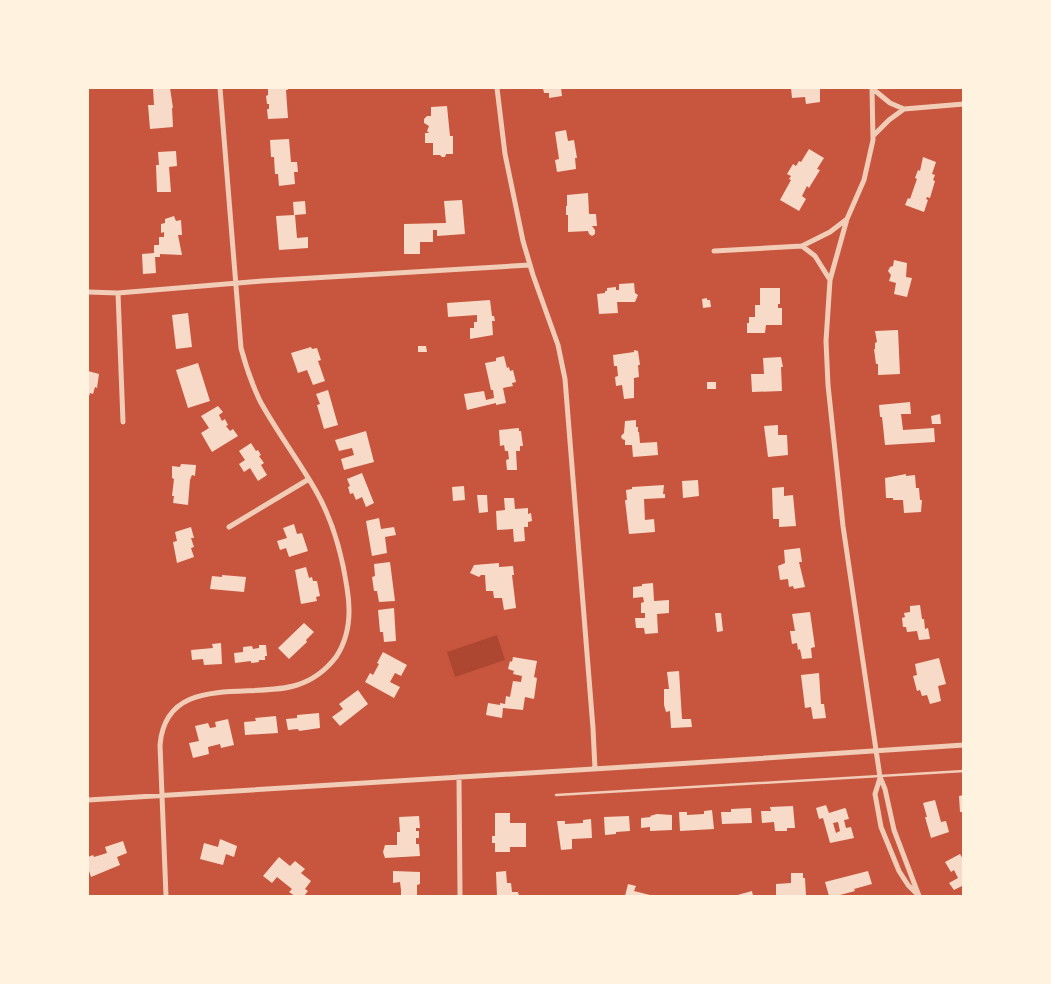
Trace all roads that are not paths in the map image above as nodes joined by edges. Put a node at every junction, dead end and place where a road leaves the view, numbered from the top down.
1 (220, 88) edge
2 (497, 88) edge
3 (873, 88) edge
4 (964, 104) edge
5 (904, 109) junction
6 (874, 134) junction
7 (847, 219) junction
8 (802, 246) junction
9 (714, 251) dead end
10 (530, 265) junction
11 (830, 280) junction
12 (235, 283) junction
13 (88, 292) edge
14 (118, 293) junction
15 (123, 422) dead end
16 (309, 480) junction
17 (229, 527) dead end
18 (964, 745) edge
19 (876, 752) junction
20 (595, 769) junction
21 (964, 772) edge
22 (458, 777) junction
23 (880, 777) junction
24 (162, 795) junction
25 (556, 795) dead end
26 (88, 800) edge
27 (889, 811) junction
28 (878, 814) junction
29 (903, 854) junction
30 (894, 859) junction
31 (166, 896) edge
32 (460, 896) edge
33 (919, 896) edge

1 - 12 street
2 - 10 street
3 - 5 street
3 - 6 street
4 - 5 street
5 - 6 street
6 - 7 street
7 - 8 street
7 - 11 street
8 - 9 street
8 - 11 street
10 - 12 street
10 - 20 street
11 - 19 street
12 - 14 street
12 - 16 street
13 - 14 street
14 - 15 street
16 - 17 street
16 - 24 street
18 - 19 street
19 - 20 street
19 - 23 street
20 - 22 street
21 - 23 lane
22 - 24 street
22 - 32 street
23 - 25 lane
23 - 27 street
23 - 28 street
24 - 26 street
24 - 31 street
27 - 28 street
27 - 29 street
28 - 30 street
29 - 30 street
29 - 33 street
30 - 33 street

